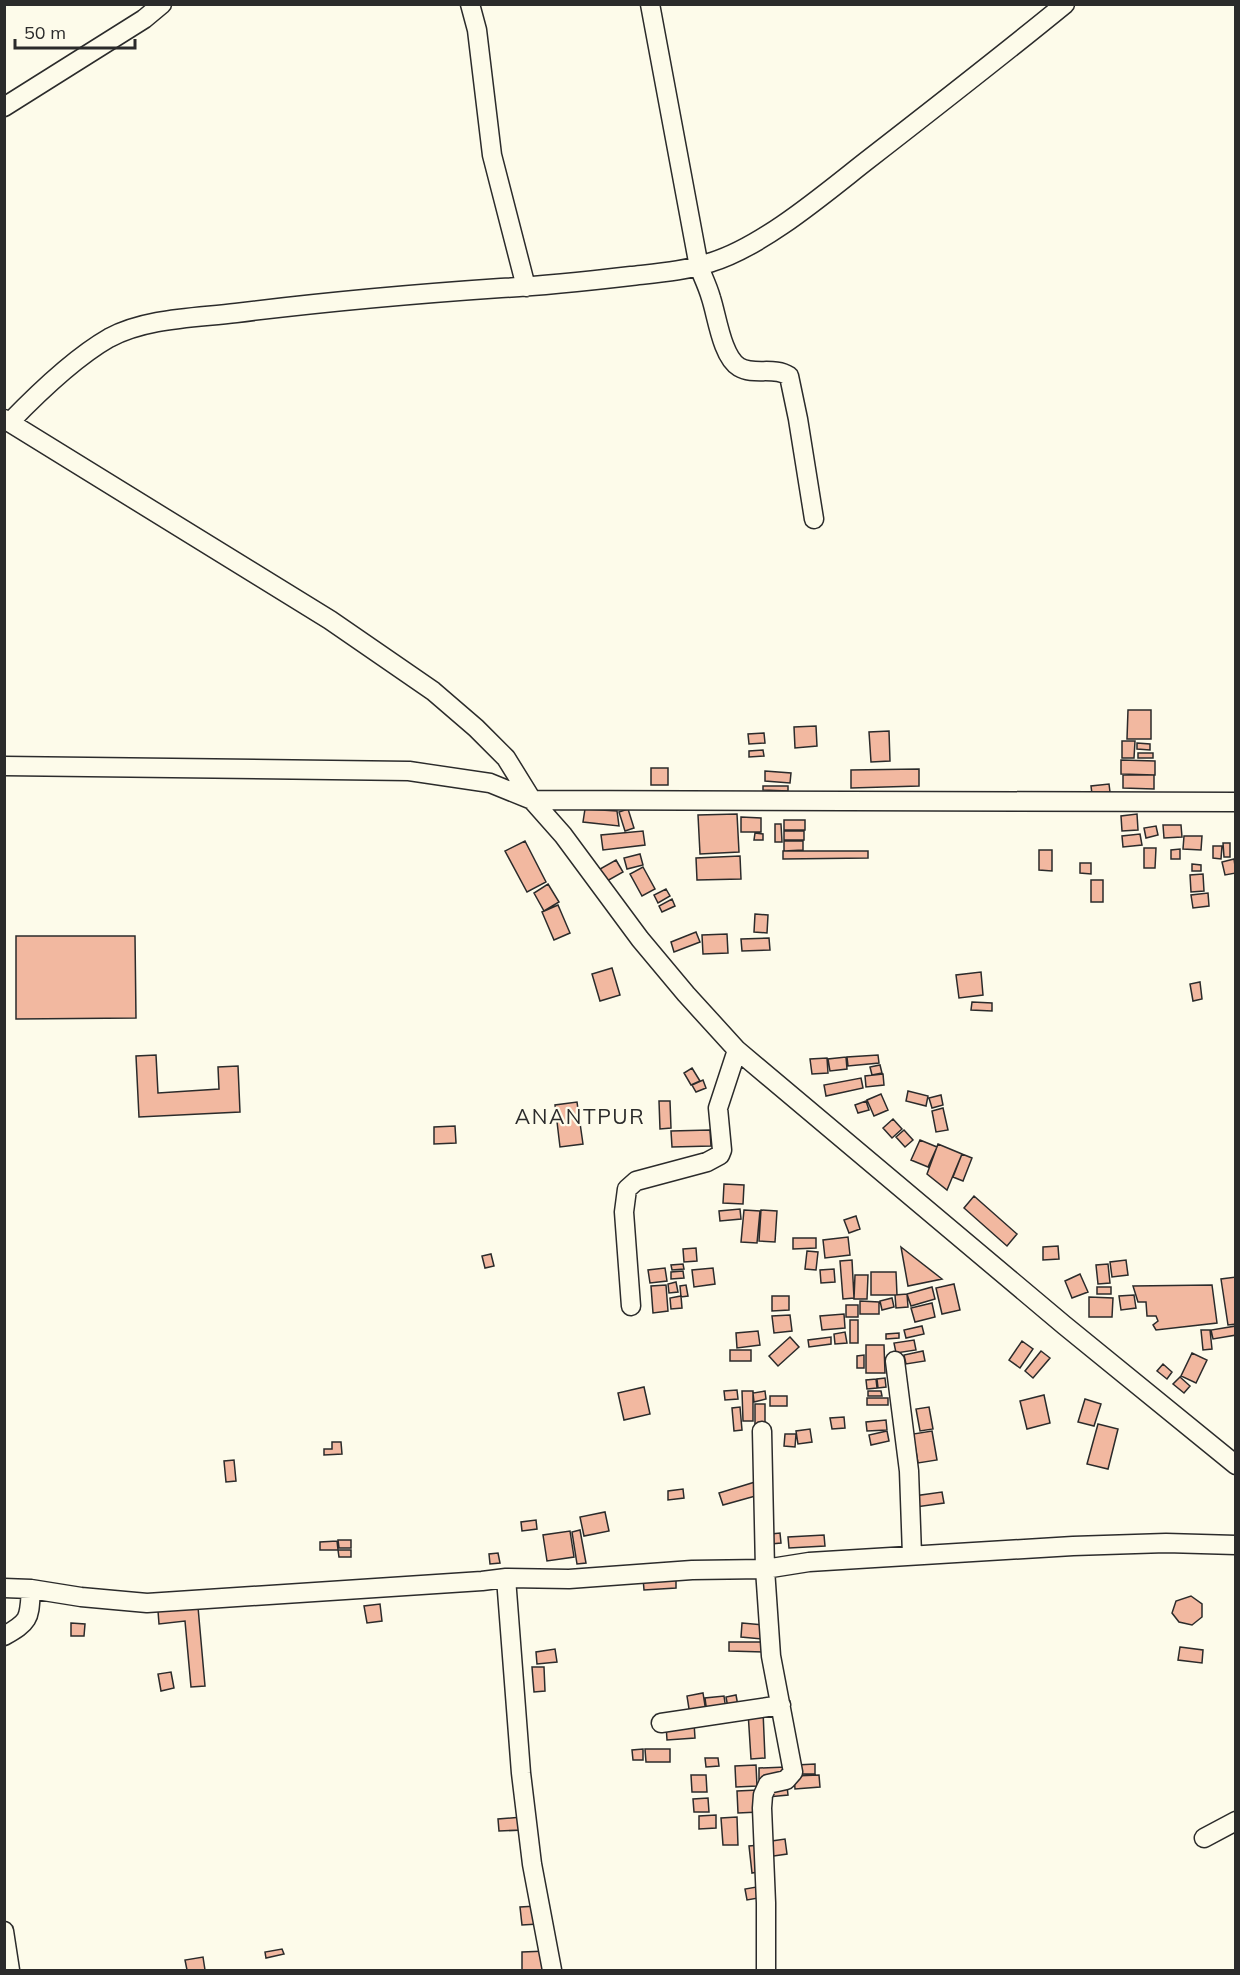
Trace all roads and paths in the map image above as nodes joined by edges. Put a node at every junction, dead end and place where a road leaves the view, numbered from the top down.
1 (162, 4) edge
2 (470, 4) edge
3 (650, 4) edge
4 (1065, 4) edge
5 (4, 108) edge
6 (699, 267) junction
7 (526, 287) junction
8 (7, 421) edge
9 (814, 519) dead end
10 (4, 766) edge
11 (532, 800) junction
12 (1236, 802) edge
13 (736, 1050) junction
14 (631, 1306) dead end
15 (896, 1360) dead end
16 (762, 1431) dead end
17 (1236, 1465) edge
18 (1236, 1545) edge
19 (912, 1555) junction
20 (765, 1569) junction
21 (506, 1578) junction
22 (4, 1588) edge
23 (31, 1589) junction
24 (4, 1636) edge
25 (781, 1705) junction
26 (661, 1724) dead end
27 (1236, 1821) edge
28 (1204, 1838) dead end
29 (4, 1930) edge
30 (10, 1971) edge
31 (552, 1971) edge
32 (766, 1971) edge

1 - 5 street
2 - 7 street
3 - 6 street
4 - 6 street
6 - 7 street
6 - 9 street
7 - 8 street
8 - 11 street
10 - 11 street
11 - 12 street
11 - 13 street
13 - 14 street
13 - 17 street
15 - 19 street
16 - 20 street
18 - 19 street
19 - 20 street
20 - 21 street
20 - 25 street
21 - 23 street
21 - 31 street
22 - 23 street
23 - 24 street
25 - 26 street
25 - 32 street
27 - 28 street
29 - 30 street

